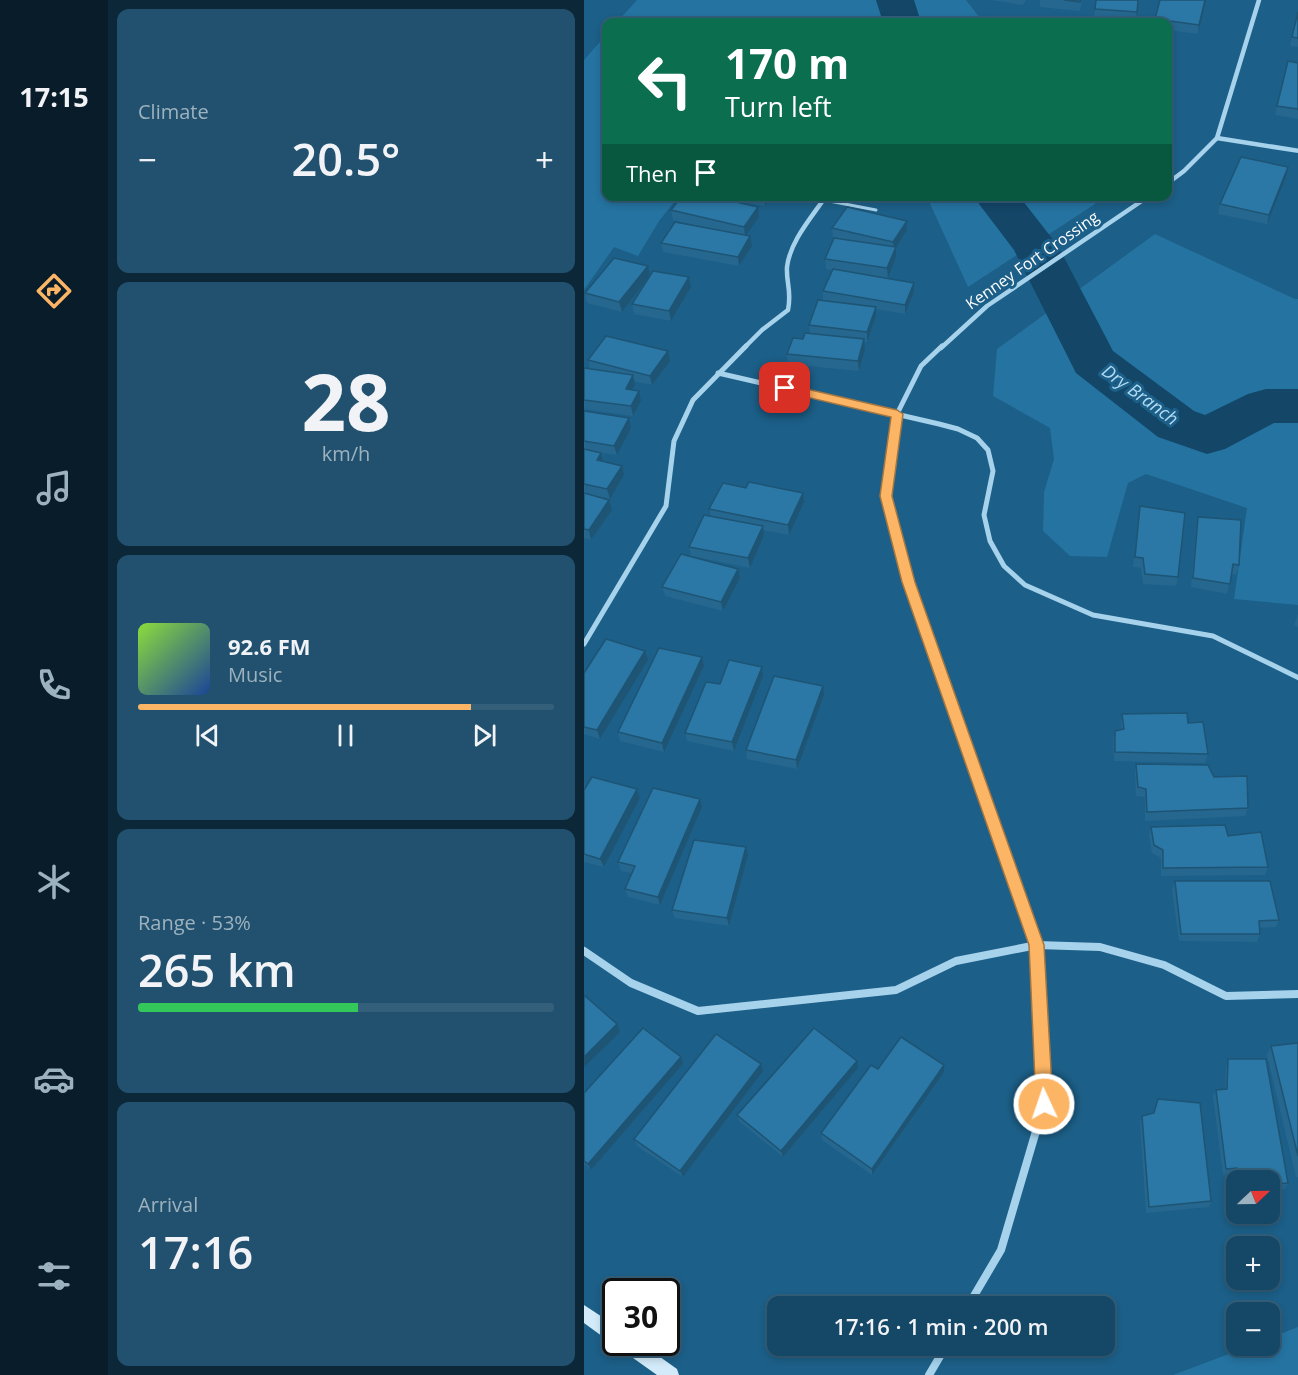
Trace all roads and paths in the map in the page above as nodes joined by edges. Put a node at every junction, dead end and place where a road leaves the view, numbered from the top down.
1 (1259, 0) edge
2 (1217, 138) junction
3 (1298, 151) edge
4 (1172, 180) edge
5 (823, 201) edge
6 (838, 201) edge
7 (1141, 201) edge
8 (876, 210) dead end
9 (718, 373) junction
10 (897, 414) junction
11 (584, 644) edge
12 (1298, 678) edge
13 (1037, 945) junction
14 (584, 951) edge
15 (1298, 994) edge
16 (974, 1296) edge
17 (584, 1313) edge
18 (602, 1326) edge
19 (645, 1356) edge
20 (940, 1356) edge
21 (671, 1375) edge
22 (929, 1375) edge

1 - 2 street
2 - 3 street
2 - 4 street
5 - 9 street
6 - 8 lane
7 - 10 street, Kenney Fort Crossing
9 - 10 street
9 - 11 street
10 - 12 street
10 - 13 street, Kenney Fort Crossing
13 - 14 street
13 - 15 street
13 - 16 street, Kenney Fort Crossing
17 - 18 street
19 - 21 street
20 - 22 street

